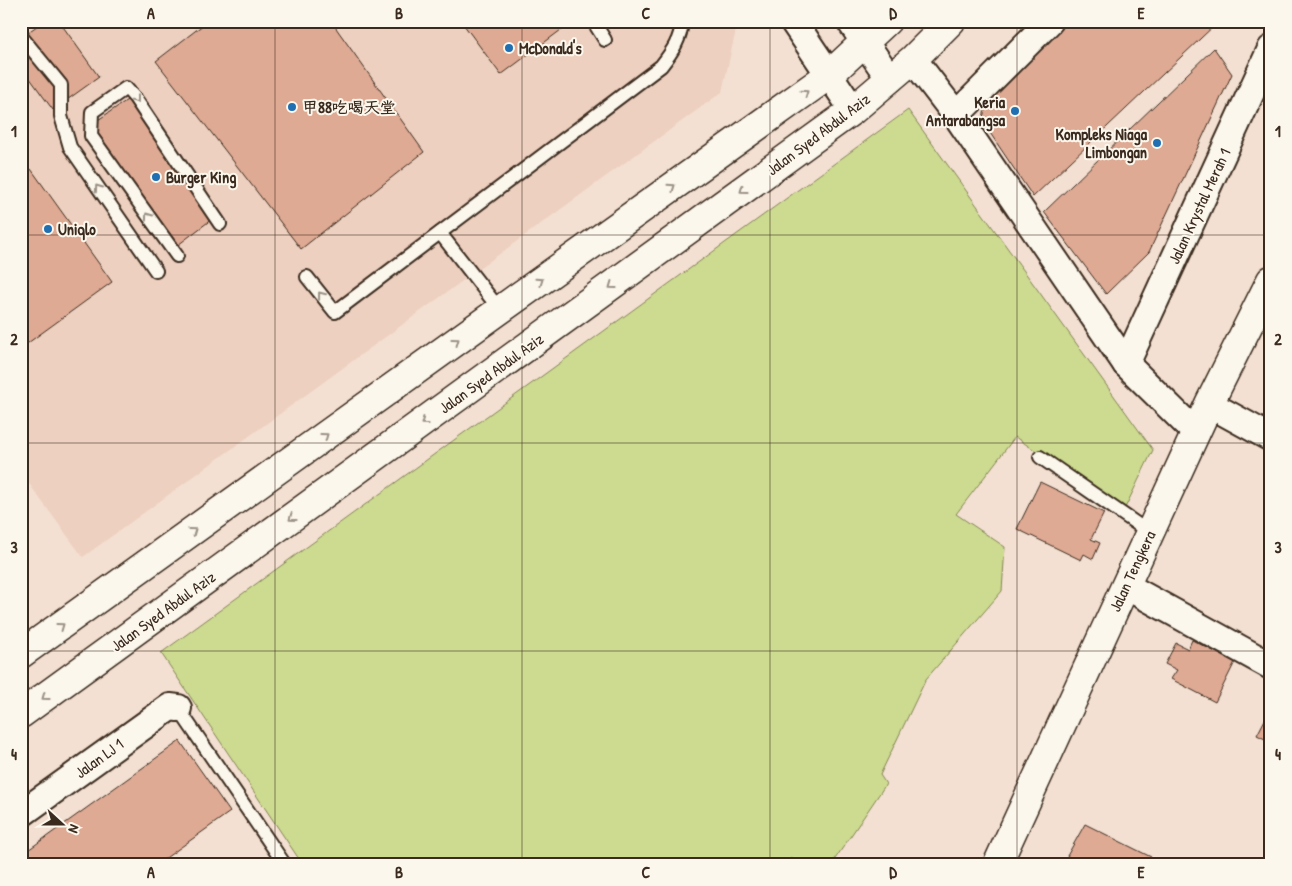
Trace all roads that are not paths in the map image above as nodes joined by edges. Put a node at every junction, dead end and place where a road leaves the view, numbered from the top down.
1 (593, 21) edge
2 (682, 21) edge
3 (793, 21) edge
4 (887, 21) edge
5 (952, 21) edge
6 (1050, 21) edge
7 (858, 32) edge
8 (21, 36) edge
9 (604, 40) dead end
10 (1271, 49) edge
11 (913, 59) junction
12 (830, 75) junction
13 (890, 79) junction
14 (853, 110) junction
15 (956, 115) junction
16 (220, 224) dead end
17 (440, 233) junction
18 (177, 256) dead end
19 (156, 270) dead end
20 (307, 277) dead end
21 (1271, 280) edge
22 (500, 310) junction
23 (1126, 364) junction
24 (1209, 404) junction
25 (1196, 433) junction
26 (1271, 438) edge
27 (1040, 457) dead end
28 (1150, 533) junction
29 (1126, 586) junction
30 (21, 654) edge
31 (1271, 666) edge
32 (178, 708) joint
33 (21, 714) edge
34 (21, 814) edge
35 (285, 865) edge
36 (997, 865) edge

1 - 9 lane
2 - 17 lane
3 - 12 street
4 - 7 main road
5 - 11 main road, Jalan Syed Abdul Aziz
6 - 15 street
7 - 12 main road
7 - 13 street
19 -> 8 lane
10 - 23 street, Jalan Krystal Merah 1
11 - 13 main road, Jalan Syed Abdul Aziz
11 - 15 street
12 - 14 street
22 -> 12 main road
13 - 14 main road, Jalan Syed Abdul Aziz
14 -> 33 main road, Jalan Syed Abdul Aziz
15 - 23 street
18 -> 16 lane
17 -> 20 lane
17 - 22 lane
21 - 24 main road, Jalan Tengkera
30 -> 22 main road
23 - 25 street
24 - 25 main road, Jalan Tengkera
24 - 26 street
25 - 28 main road, Jalan Tengkera
27 - 28 lane
28 - 29 main road, Jalan Tengkera
29 - 31 street
29 - 36 main road, Jalan Tengkera
32 - 34 street, Jalan LJ 1
32 - 35 lane

